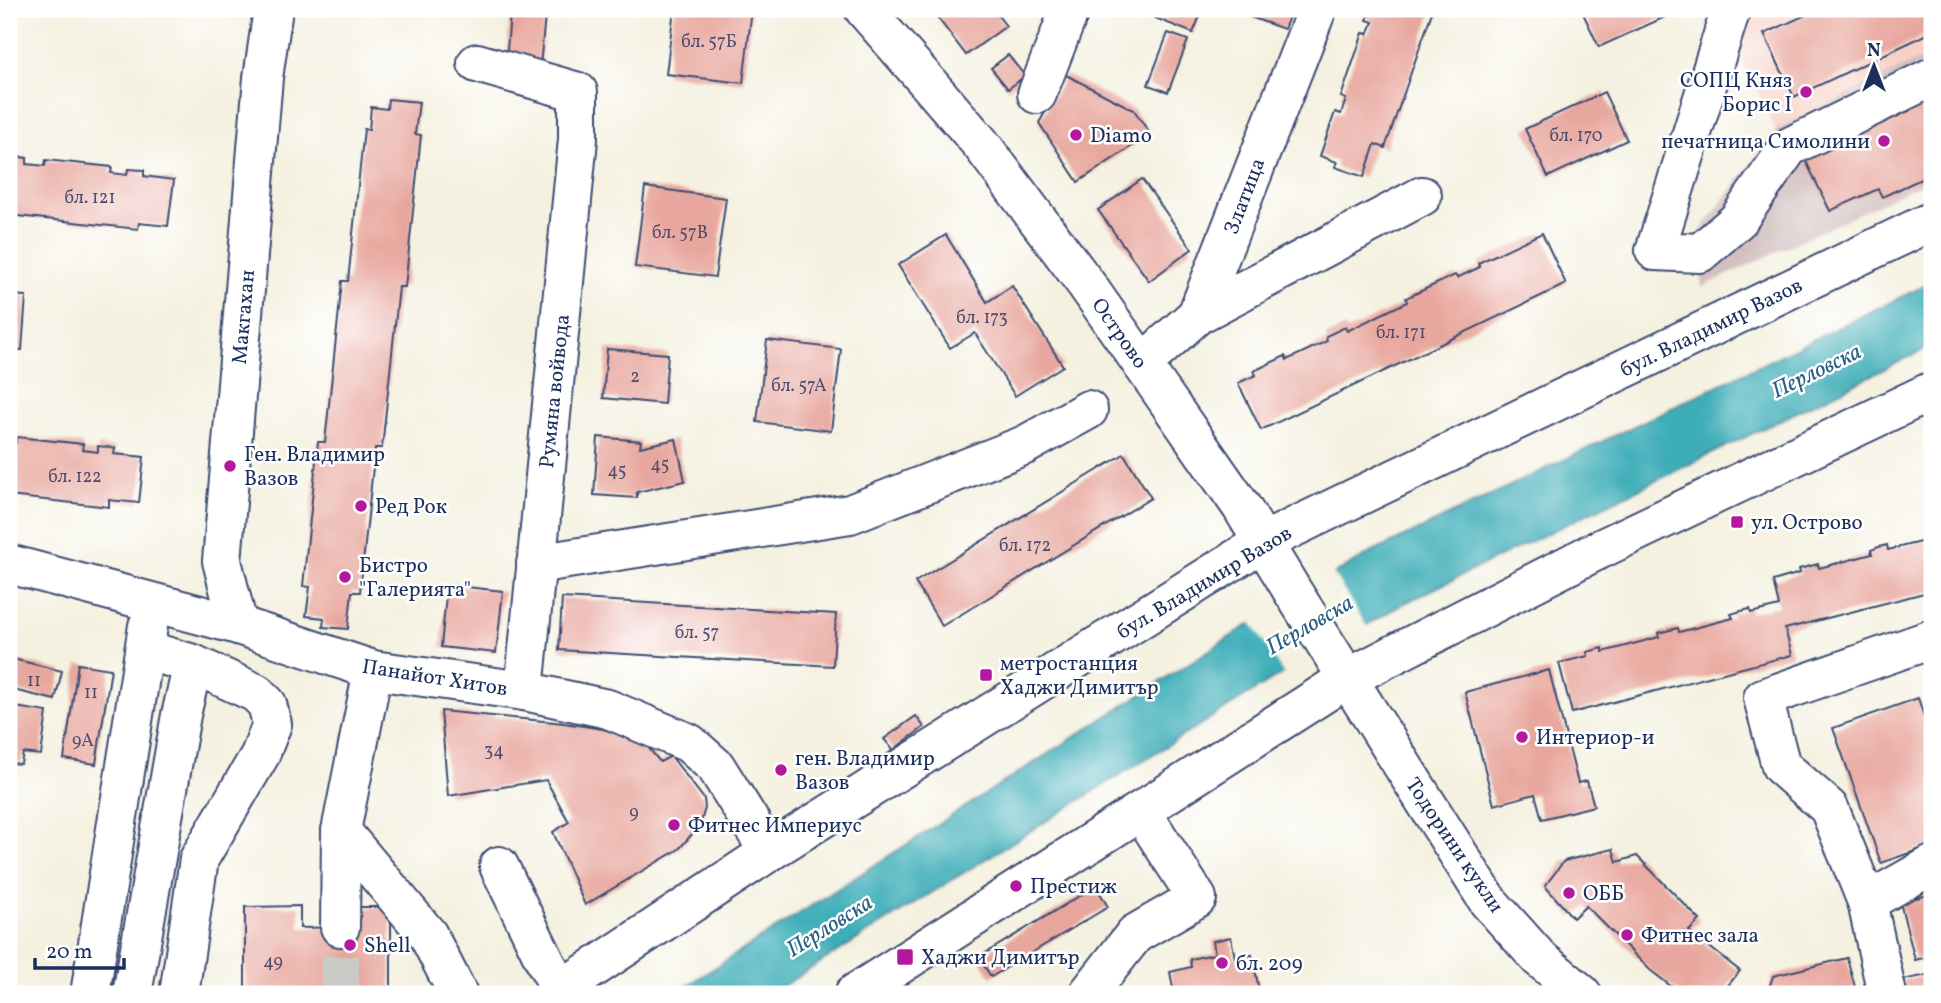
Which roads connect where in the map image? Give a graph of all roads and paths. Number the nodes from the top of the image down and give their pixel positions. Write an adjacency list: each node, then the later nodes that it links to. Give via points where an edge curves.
1 (273, 9): 19 (street, Макгахан, via 263,78 222,561)
2 (864, 9): 12 (street, Острово, via 981,144)
3 (1070, 9): 8 (street)
4 (1317, 9): 11 (street, Златица)
5 (1731, 9): 7 (street, via 1655,251 1699,253 1738,220 1789,147)
6 (477, 63): 17 (street, Румяна войвода, via 578,92 578,139)
7 (1932, 76)
8 (1037, 94)
9 (1422, 196): 11 (street)
10 (1932, 221): 15 (street, бул. Владимир Вазов)
11 (1198, 315): 12 (street, Златица)
12 (1142, 364): 15 (street, Острово)
13 (1932, 391): 23 (street)
14 (1088, 410): 17 (street, via 1025,445 850,514)
15 (1263, 542): 23 (street, Острово); 28 (street, бул. Владимир Вазов)
16 (9, 564): 18 (street, Панайот Хитов)
17 (537, 564): 25 (street, Румяна войвода)
18 (152, 602): 19 (street, Панайот Хитов); 21 (street)
19 (238, 625): 24 (street, Панайот Хитов)
20 (1930, 646): 31 (street, via 1763,698 1781,766 1829,808)
21 (145, 650): 22 (street); 34 (street)
22 (193, 664): 35 (street); 36 (street, via 256,693 267,704 272,724 260,755 199,859)
23 (1340, 667): 26 (street); 40 (street, Тодорини кукли, via 1488,901 1539,958)
24 (373, 670): 25 (street, Панайот Хитов); 27 (street)
25 (524, 691): 28 (street, Панайот Хитов, via 608,709 689,743 716,767)
26 (1140, 811): 38 (street); 39 (street, via 1197,898 1135,934)
27 (341, 831): 32 (street); 37 (street, via 428,935)
28 (769, 852): 33 (street, бул. Владимир Вазов)
29 (1932, 865): 31 (street)
30 (499, 866): 33 (street)
31 (1867, 902): 41 (street)
32 (340, 927)
33 (557, 992)
34 (90, 994)
35 (132, 994)
36 (179, 994)
37 (458, 994)
38 (854, 994)
39 (1088, 994)
40 (1582, 994)
41 (1887, 994)

